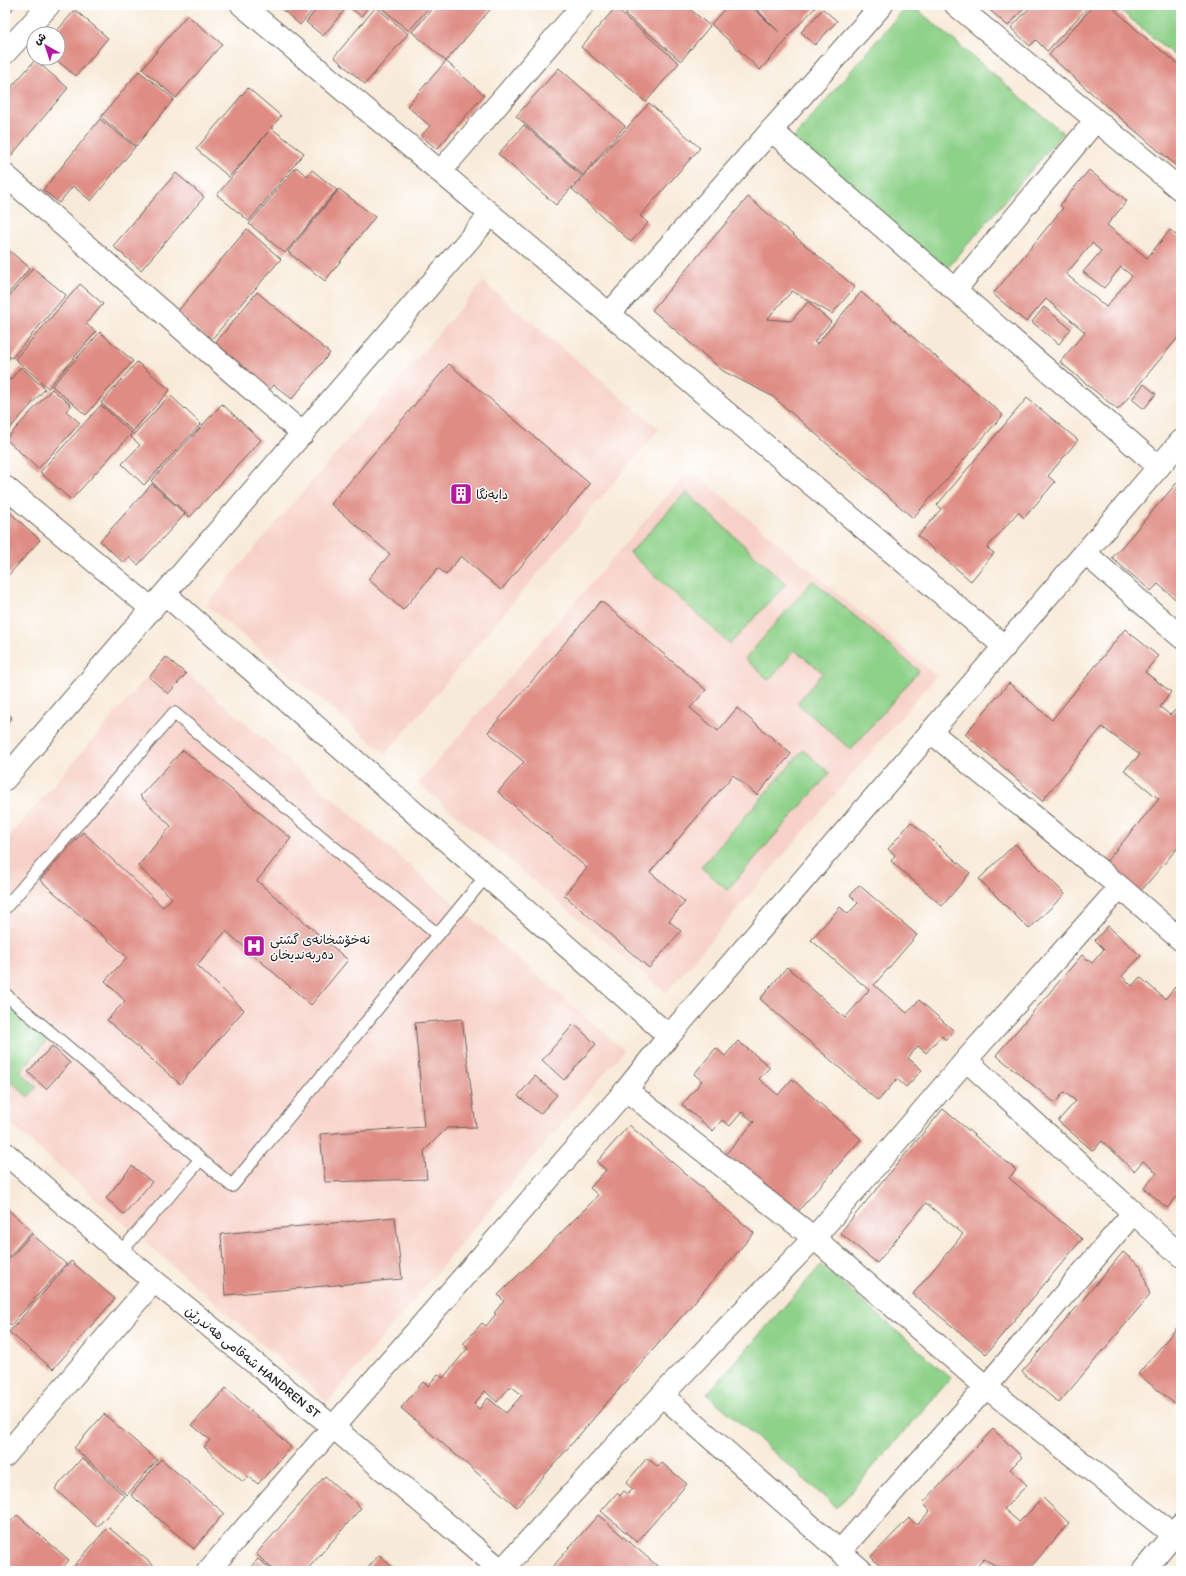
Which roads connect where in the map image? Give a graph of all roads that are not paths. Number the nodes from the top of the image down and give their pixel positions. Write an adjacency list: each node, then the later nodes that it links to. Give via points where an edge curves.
1 (49, 5): 6 (street)
2 (242, 5): 9 (street)
3 (583, 5): 9 (street)
4 (882, 5): 8 (street)
5 (956, 5): 7 (street)
6 (5, 53)
7 (1096, 120): 11 (street); 13 (street)
8 (771, 130): 13 (street); 14 (street)
9 (440, 172): 12 (street)
10 (5, 175): 15 (street)
11 (1181, 190)
12 (491, 214): 14 (street); 15 (street)
13 (955, 290): 17 (street)
14 (609, 314): 22 (street)
15 (303, 434): 20 (street)
16 (1181, 442): 17 (street)
17 (1159, 467): 19 (street)
18 (5, 487): 20 (street)
19 (1085, 553): 21 (street); 22 (street)
20 (158, 601): 24 (street); 25 (street)
21 (1181, 637)
22 (1005, 647): 23 (street)
23 (931, 732): 26 (street); 31 (street)
24 (5, 779)
25 (486, 876): 28 (lane); 31 (street)
26 (1120, 887): 29 (street); 32 (street)
27 (5, 908): 28 (lane, via 174,713)
28 (438, 935): 35 (lane, via 232,1186)
29 (1181, 940)
30 (5, 994): 35 (lane)
31 (670, 1036): 33 (street)
32 (966, 1060): 36 (street); 37 (street)
33 (626, 1090): 37 (street); 43 (street)
34 (5, 1153): 38 (street, شەقامی هەندرێن HANDREN ST)
35 (200, 1160): 38 (lane)
36 (1133, 1213): 39 (street); 41 (street)
37 (814, 1238): 41 (street); 42 (street)
38 (120, 1254): 40 (street, شەقامی هەندرێن HANDREN ST)
39 (1181, 1256)
40 (154, 1280): 43 (street, شەقامی هەندرێن HANDREN ST); 44 (street)
41 (986, 1386): 45 (street); 46 (street)
42 (662, 1395): 46 (street); 48 (street)
43 (332, 1427): 47 (street); 48 (street, شەقامی هەندرێن HANDREN ST)
44 (5, 1456)
45 (1179, 1533): 50 (street)
46 (840, 1551): 49 (street)
47 (208, 1571)
48 (501, 1571)
49 (862, 1571)
50 (1143, 1571)

